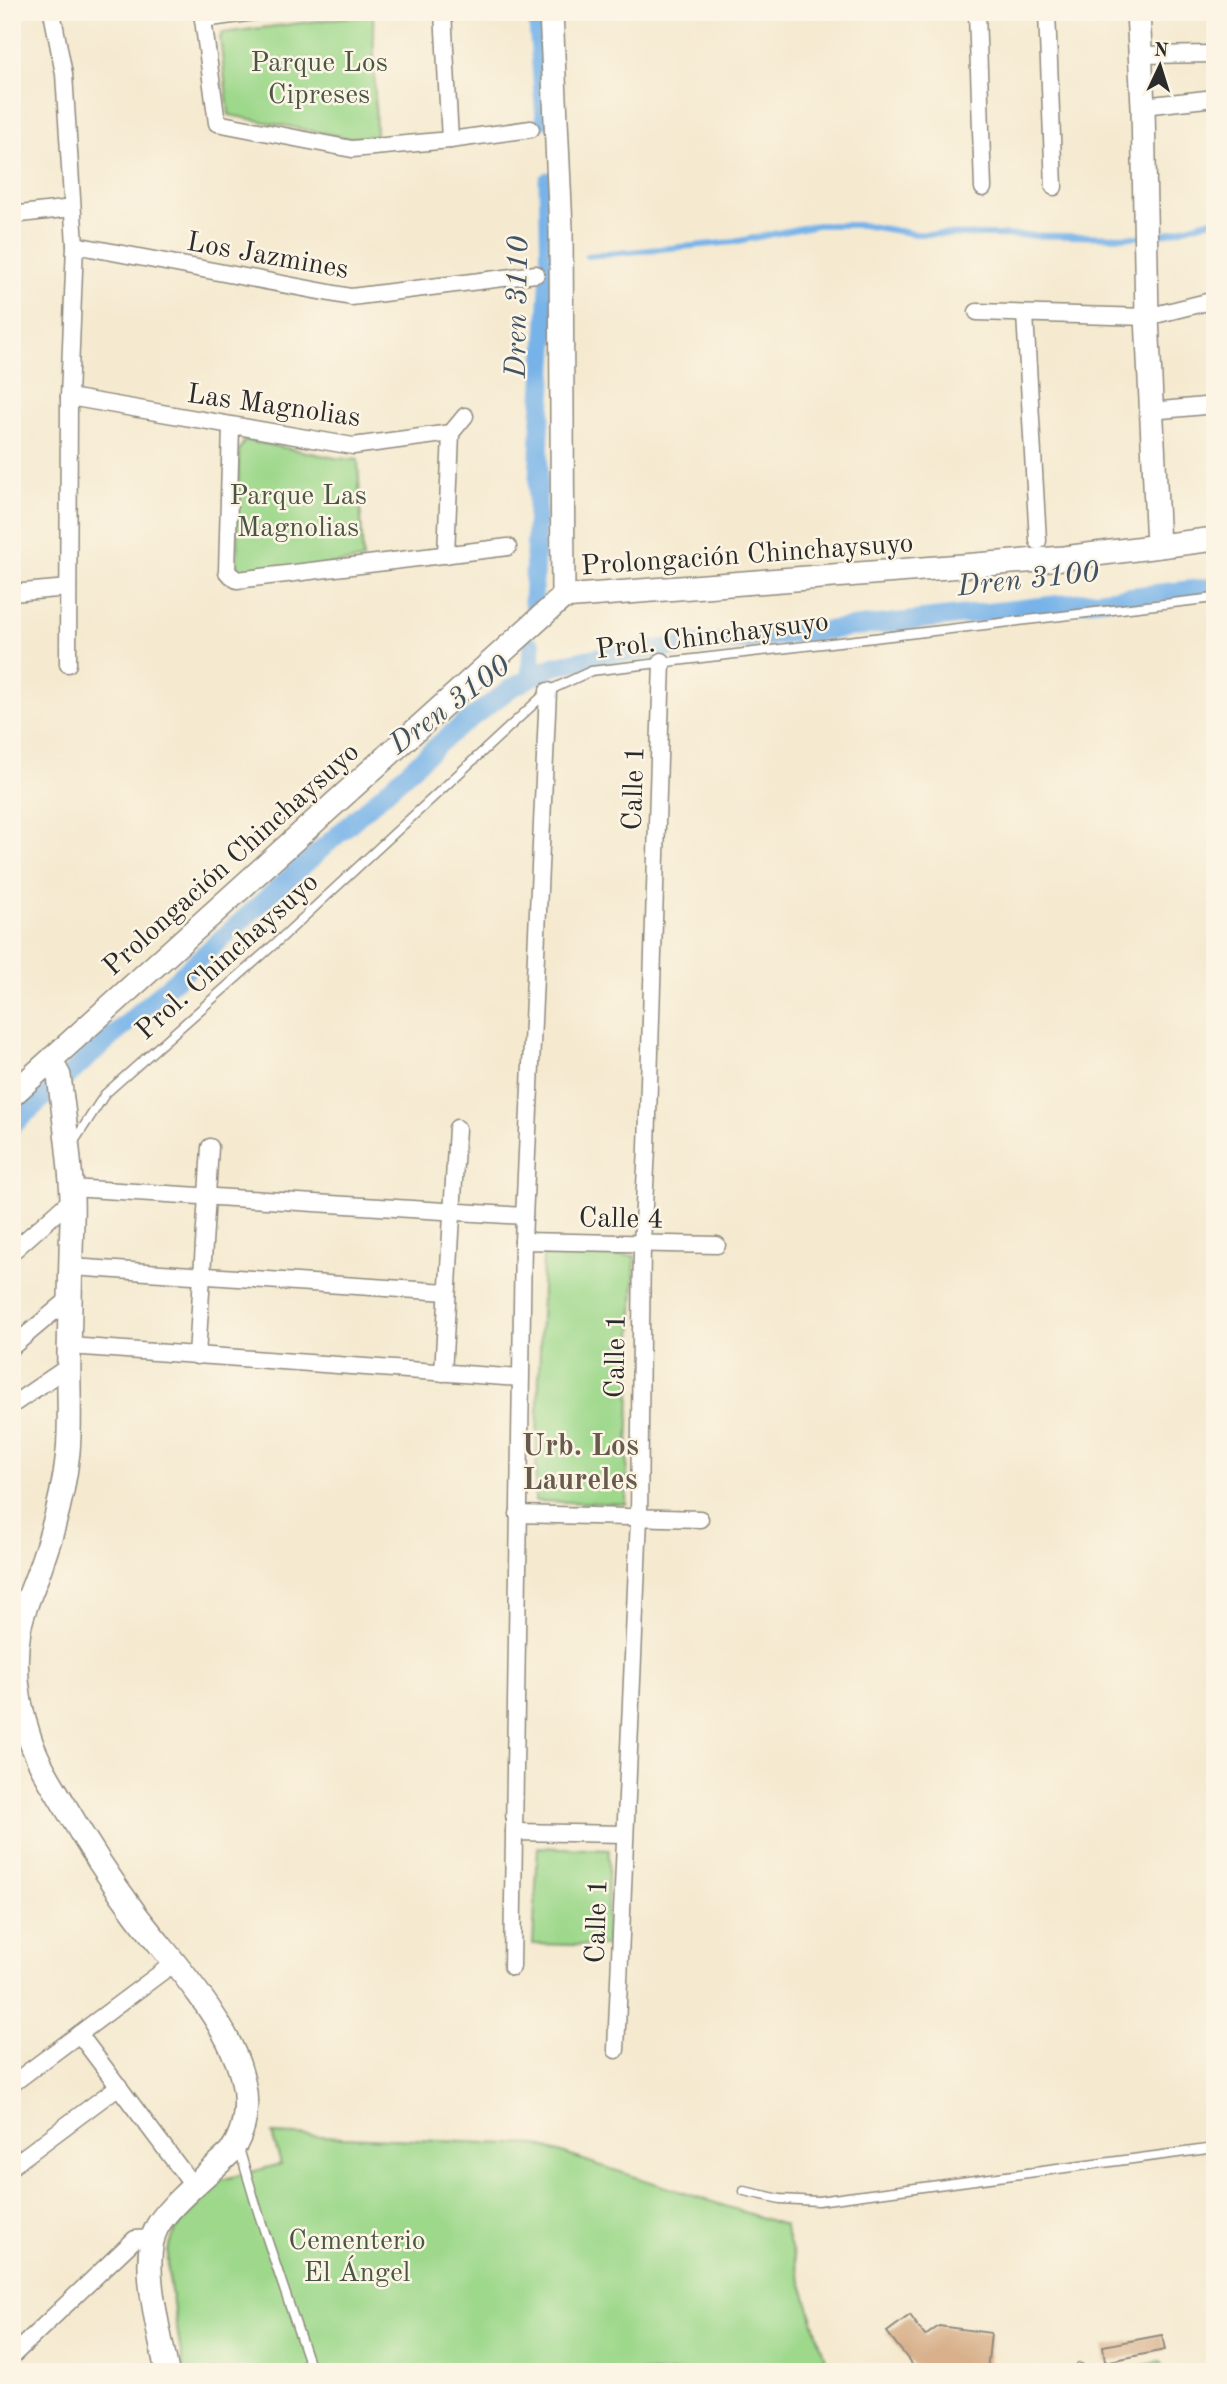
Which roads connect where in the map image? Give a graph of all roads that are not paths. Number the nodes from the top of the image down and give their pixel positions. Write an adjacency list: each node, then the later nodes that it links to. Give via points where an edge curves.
1 (52, 12): 17 (street, via 64,74)
2 (254, 12): 8 (street)
3 (443, 12): 14 (street)
4 (551, 12): 38 (street, via 561,229)
5 (977, 12): 16 (street)
6 (1046, 12): 15 (street)
7 (1138, 12): 10 (street)
8 (203, 16): 14 (street, via 217,123 352,149)
9 (1215, 54): 10 (street)
10 (1140, 55): 12 (street)
11 (1215, 98): 12 (street)
12 (1143, 106): 24 (street)
13 (531, 129): 14 (street)
14 (450, 140)
15 (1054, 187)
16 (983, 188)
17 (72, 208): 18 (street); 19 (street)
18 (12, 215)
19 (75, 245): 20 (street, Los Jazmines, via 351,297); 25 (street)
20 (536, 274)
21 (1215, 300): 24 (street)
22 (977, 312): 23 (street)
23 (1025, 314): 24 (street); 32 (street)
24 (1147, 317): 27 (street)
25 (69, 397): 29 (street, Las Magnolias); 36 (street)
26 (1215, 405): 27 (street)
27 (1151, 411): 33 (street)
28 (465, 416): 30 (street)
29 (231, 426): 30 (street, Las Magnolias, via 354,446); 35 (street, via 227,572 237,580)
30 (452, 433): 35 (street)
31 (1215, 539): 33 (street, Prolongación Chinchaysuyo)
32 (1038, 541)
33 (1158, 546): 38 (street, Prolongación Chinchaysuyo, via 1064,558)
34 (508, 547): 35 (street)
35 (446, 555)
36 (68, 588): 37 (street); 41 (street)
37 (12, 593)
38 (563, 597): 43 (street, Prolongación Chinchaysuyo)
39 (1215, 598): 40 (lane, Prol. Chinchaysuyo)
40 (662, 661): 42 (lane, Prol. Chinchaysuyo, via 591,671); 53 (street, Calle 1)
41 (68, 664)
42 (548, 691): 47 (lane, Prol. Chinchaysuyo, via 105,1094); 51 (street)
43 (55, 1069): 44 (street, Prolongación Chinchaysuyo); 47 (street)
44 (12, 1096)
45 (457, 1128): 50 (street)
46 (210, 1147): 49 (street)
47 (67, 1151): 48 (street)
48 (72, 1194): 49 (street); 55 (street); 56 (street)
49 (207, 1197): 50 (street); 57 (street)
50 (452, 1212): 51 (street); 58 (street)
51 (524, 1216): 52 (street)
52 (523, 1241): 53 (street, Calle 4); 64 (street)
53 (642, 1243): 54 (street, Calle 4); 67 (street, Calle 1)
54 (716, 1245)
55 (12, 1252)
56 (71, 1266): 57 (street); 59 (street)
57 (202, 1275): 58 (street); 62 (street)
58 (447, 1292): 63 (street)
59 (70, 1298): 60 (street); 61 (street)
60 (12, 1347)
61 (69, 1356): 62 (street); 65 (street); 71 (street, via 68,1456 54,1525 19,1632 19,1695 30,1741 52,1784 105,1871)
62 (197, 1356): 63 (street)
63 (443, 1373): 64 (street)
64 (520, 1378): 66 (street)
65 (12, 1405)
66 (518, 1514): 67 (street); 69 (street)
67 (639, 1518): 68 (street); 70 (street, Calle 1)
68 (700, 1519)
69 (514, 1832): 70 (street); 72 (street)
70 (625, 1834): 74 (street, Calle 1)
71 (174, 1963): 73 (street); 77 (street, via 217,2020 235,2057 246,2111)
72 (512, 1967)
73 (79, 2034): 75 (street); 76 (street)
74 (615, 2050)
75 (12, 2084)
76 (119, 2086): 79 (street); 80 (street)
77 (237, 2142): 80 (street); 85 (lane)
78 (1215, 2148): 81 (lane, via 818,2201)
79 (12, 2166)
80 (194, 2187): 82 (street, via 162,2218)
81 (744, 2191)
82 (152, 2238): 83 (street, via 135,2239); 84 (street, via 149,2271)
83 (12, 2356)
84 (167, 2372)
85 (312, 2372)

